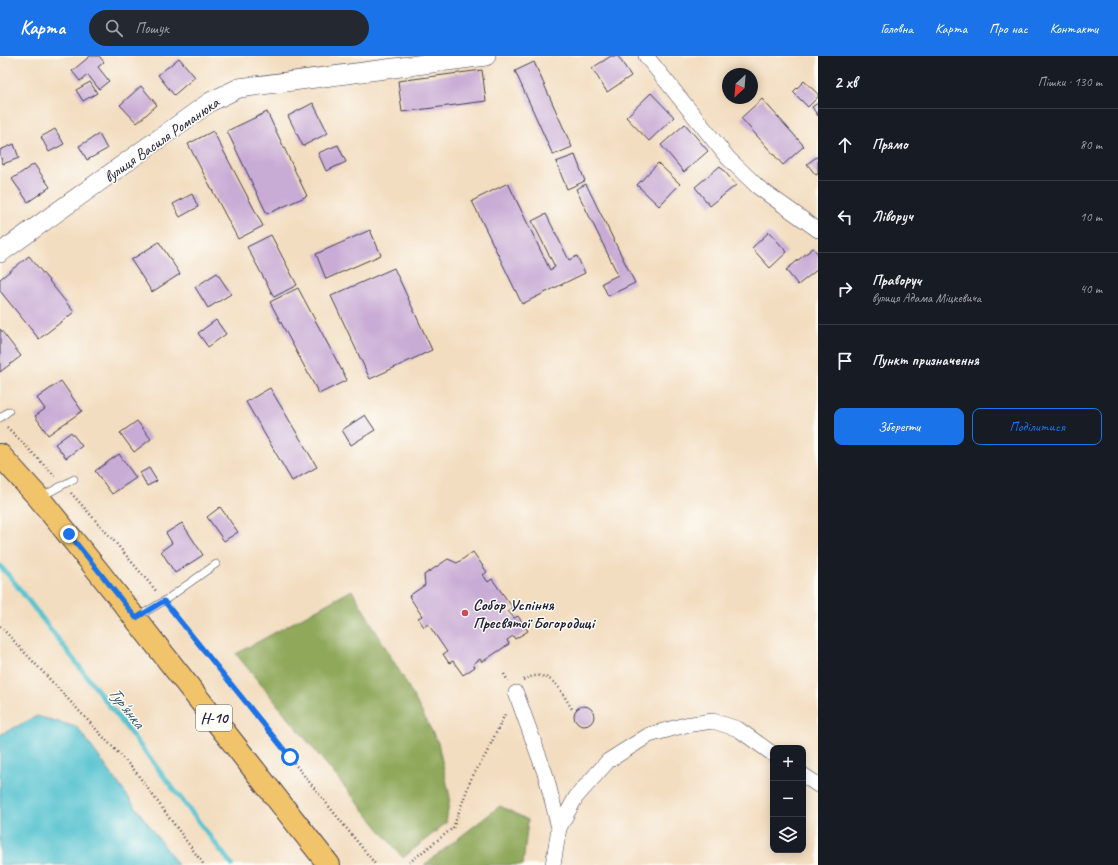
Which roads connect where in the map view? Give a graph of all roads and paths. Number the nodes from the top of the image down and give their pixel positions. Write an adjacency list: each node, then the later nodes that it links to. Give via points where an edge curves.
1 (486, 56): 4 (street, вулиця Василя Романюка, via 239,88 210,102)
2 (646, 56): 3 (street, via 728,158 758,187)
3 (818, 230)
4 (0, 253)
5 (9, 411): 6 (lane)
6 (0, 418)
7 (5, 425): 10 (path)
8 (0, 455): 11 (main road, Н-10)
9 (74, 479): 10 (lane)
10 (63, 484): 11 (lane); 13 (path)
11 (39, 498): 14 (main road, Н-10)
12 (216, 564): 13 (lane)
13 (164, 601): 14 (lane); 25 (path)
14 (136, 618): 24 (main road, Н-10)
15 (0, 626): 23 (path, via 135,771)
16 (504, 674): 17 (path)
17 (514, 690): 18 (path, via 525,679 536,676 549,678 556,684); 22 (street, via 546,776); 26 (path, via 486,754 471,778 453,828)
18 (572, 709)
19 (770, 752): 22 (street, via 738,729 713,721 685,725 650,735 608,761 576,798)
20 (806, 777): 21 (street)
21 (818, 785)
22 (559, 828): 27 (street)
23 (204, 865)
24 (330, 865)
25 (376, 865)
26 (406, 865)
27 (553, 865)

